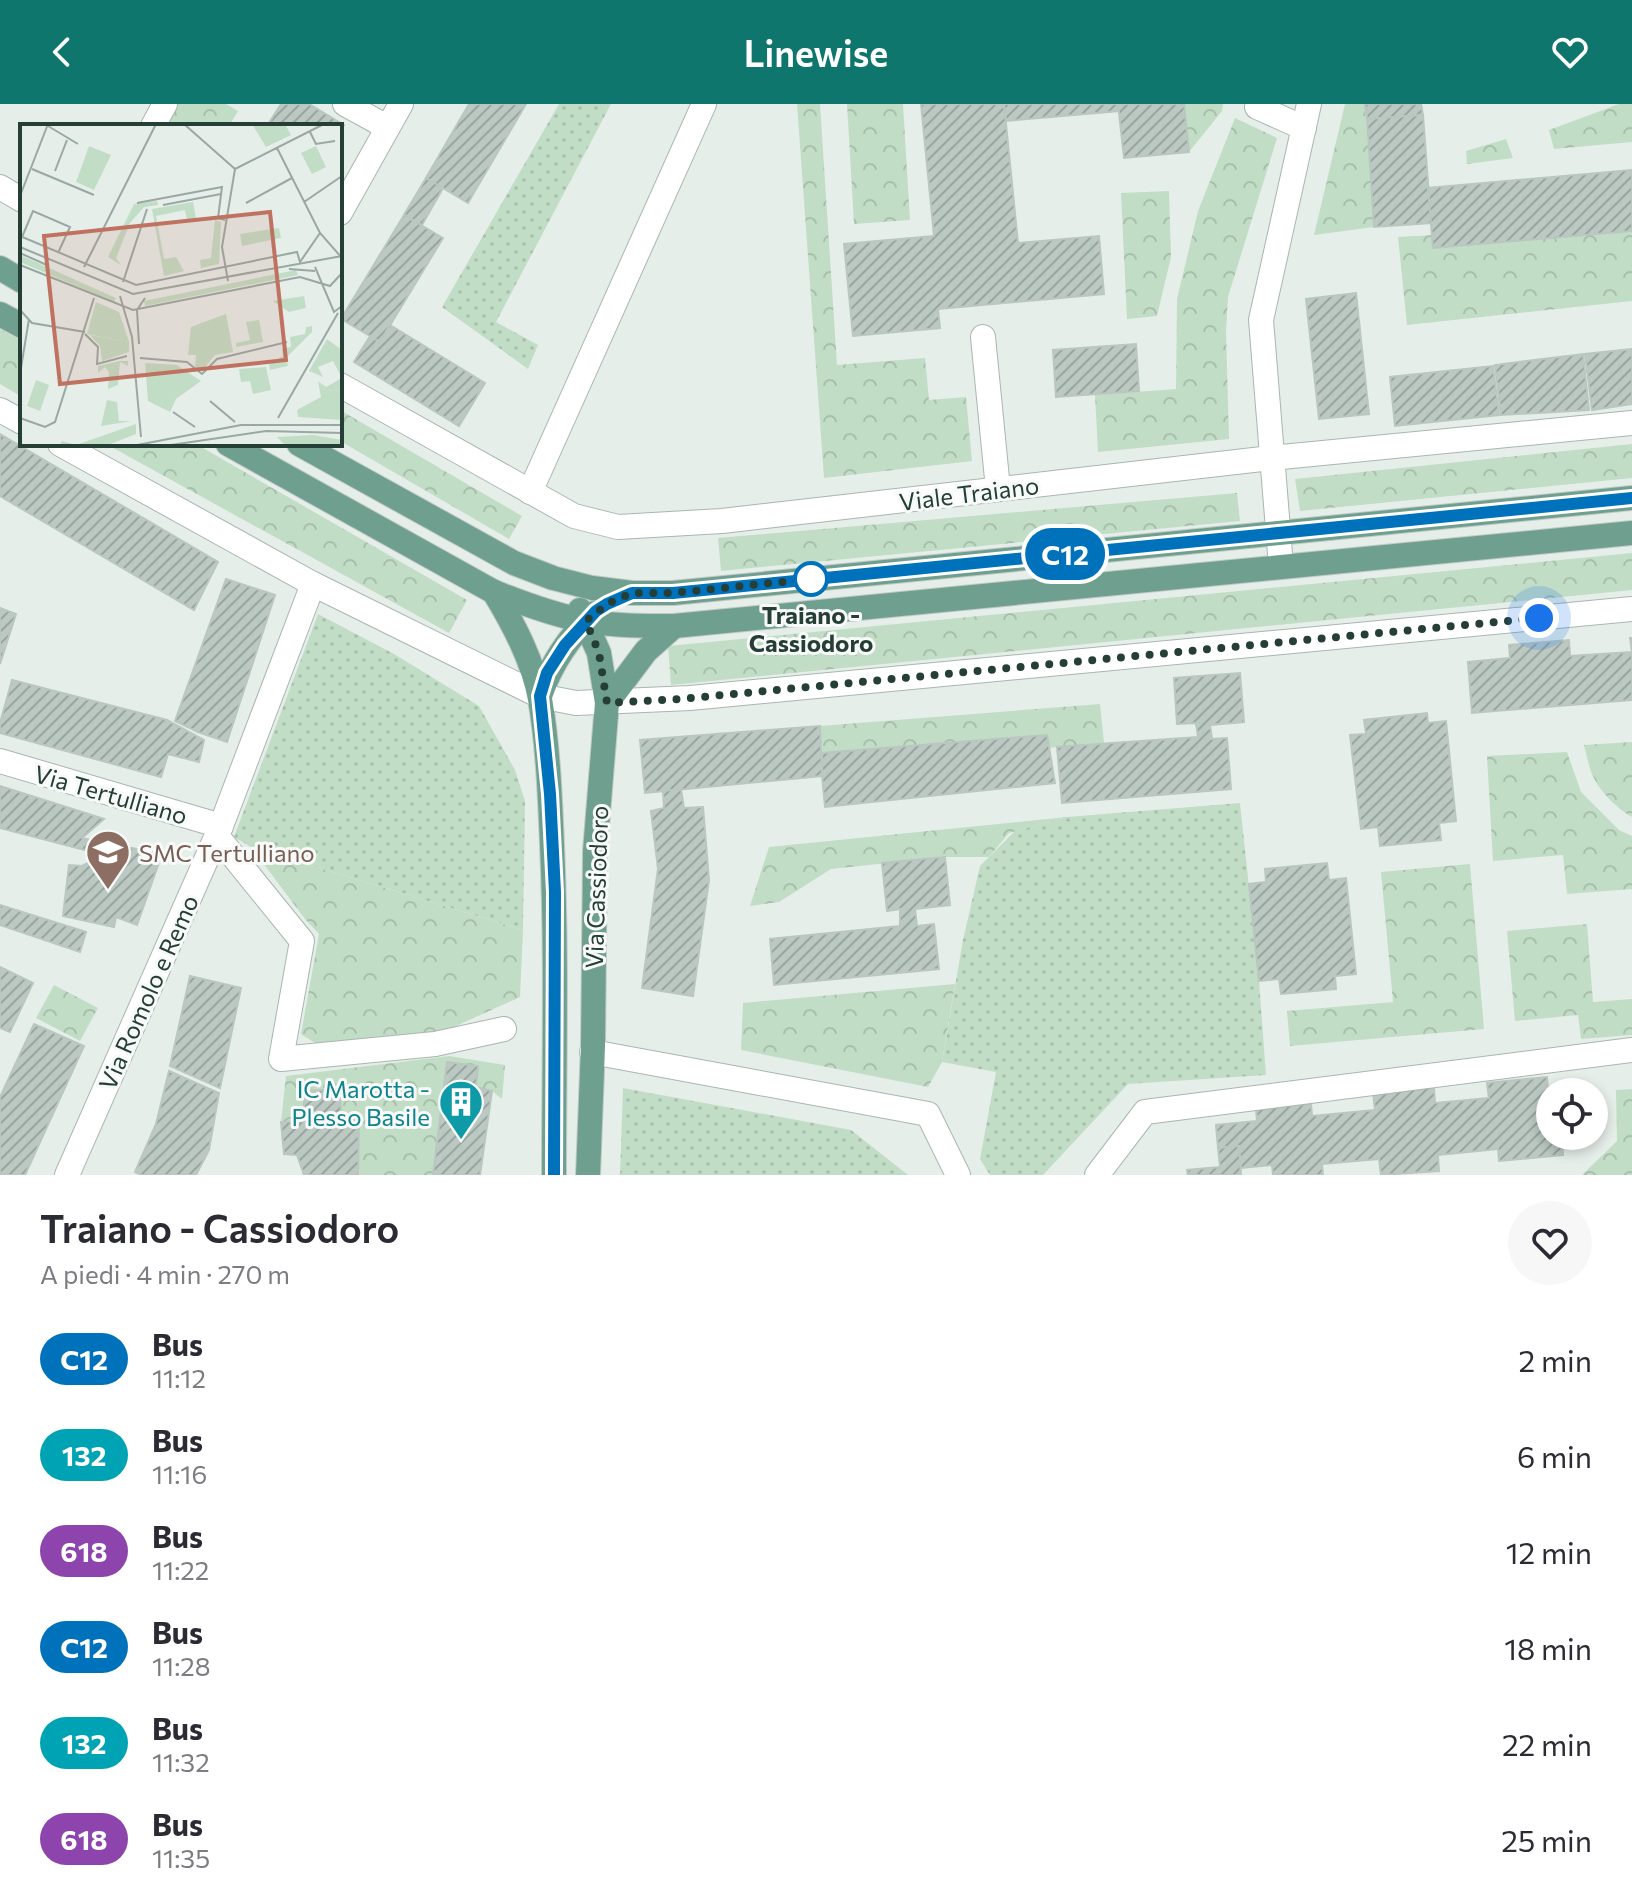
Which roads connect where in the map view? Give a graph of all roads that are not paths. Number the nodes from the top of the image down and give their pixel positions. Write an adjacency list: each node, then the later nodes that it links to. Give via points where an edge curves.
1 (165, 104): 7 (street)
2 (345, 104): 8 (street)
3 (401, 104): 8 (street)
4 (704, 104): 26 (street)
5 (1258, 104): 6 (street)
6 (1306, 116): 24 (street, via 1261,320)
7 (154, 124)
8 (387, 127): 11 (street)
9 (0, 187): 10 (street)
10 (20, 199)
11 (342, 209)
12 (0, 268): 13 (main road)
13 (20, 280)
14 (0, 314): 15 (main road)
15 (20, 325)
16 (983, 337): 25 (street)
17 (342, 386): 26 (street, Viale Traiano)
18 (0, 410): 19 (street)
19 (20, 421)
20 (1632, 423): 24 (street, Viale Traiano)
21 (64, 446): 32 (street)
22 (232, 446): 33 (main road)
23 (303, 446): 31 (main road, via 477,544)
24 (1271, 458): 25 (street, Viale Traiano); 29 (street)
25 (998, 489): 26 (street, Viale Traiano, via 722,521 618,527 574,516)
26 (530, 492)
27 (1632, 498): 29 (main road)
28 (1632, 533): 30 (main road)
29 (1277, 534): 30 (street); 34 (main road)
30 (1281, 566): 37 (main road)
31 (553, 578): 34 (main road); 36 (main road, Via Cassiodoro)
32 (313, 584): 38 (street); 41 (street, Via Romolo e Remo)
33 (494, 592): 36 (main road); 38 (main road, Via Cassiodoro, via 524,647)
34 (632, 593): 36 (main road)
35 (1632, 609): 39 (street)
36 (586, 621): 37 (main road); 38 (main road, via 547,673); 39 (main road, Via Cassiodoro, via 599,653)
37 (674, 626): 39 (main road, via 646,651)
38 (540, 696): 39 (street); 46 (main road, Via Cassiodoro, via 555,892)
39 (607, 703): 44 (main road, Via Cassiodoro, via 595,851)
40 (0, 761): 41 (street, Via Tertulliano)
41 (219, 831): 42 (street, via 302,941 281,1059 435,1044); 45 (street, Via Romolo e Remo)
42 (504, 1029)
43 (1632, 1050): 49 (street, via 1145,1112)
44 (592, 1052): 47 (main road, Via Cassiodoro); 48 (street, via 928,1114)
45 (67, 1175)
46 (554, 1175)
47 (588, 1175)
48 (958, 1175)
49 (1097, 1175)

